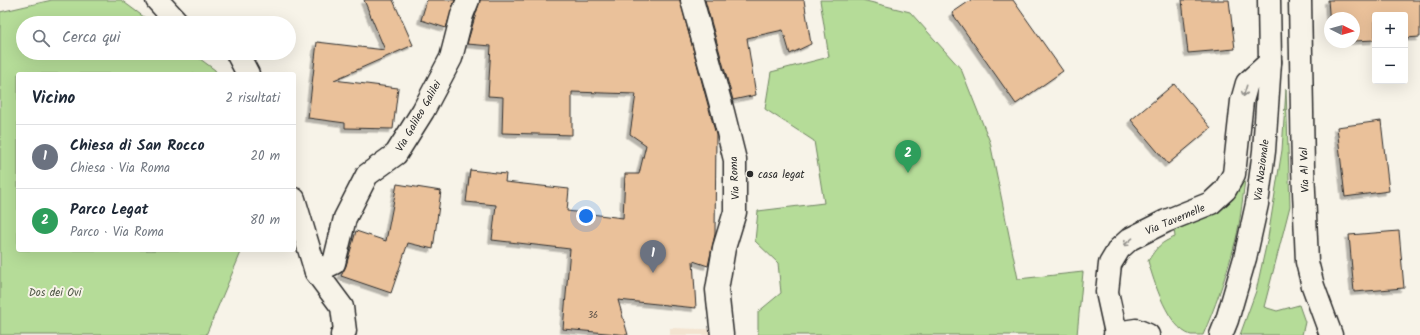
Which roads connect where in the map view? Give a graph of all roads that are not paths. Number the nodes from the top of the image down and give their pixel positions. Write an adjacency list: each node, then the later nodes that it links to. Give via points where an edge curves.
1 (157, 0): 6 (street)
2 (468, 0): 11 (street, Via Galileo Galilei, via 451,58 423,111 396,154 367,175 345,218 334,264)
3 (692, 0): 14 (street, Via Roma, via 734,160 735,212 724,248 717,290)
4 (1269, 0): 8 (street, Via Nazionale)
5 (1300, 0): 17 (street, Via Al Val, via 1307,262)
6 (172, 16)
7 (241, 60): 9 (street)
8 (1270, 62): 12 (street, Via Tavernelle, one-way to 12, via 1247,83 1242,101 1234,174 1225,190 1211,204 1159,224 1130,239 1119,249 1110,264 1107,292); 16 (street, Via Nazionale, via 1264,151 1257,204 1245,258)
9 (247, 72)
10 (296, 206): 11 (street)
11 (316, 272): 13 (street, via 342,307 345,331)
12 (1115, 334): 15 (street, via 1136,330)
13 (342, 335)
14 (722, 335)
15 (1148, 335)
16 (1221, 335)
17 (1331, 335)

